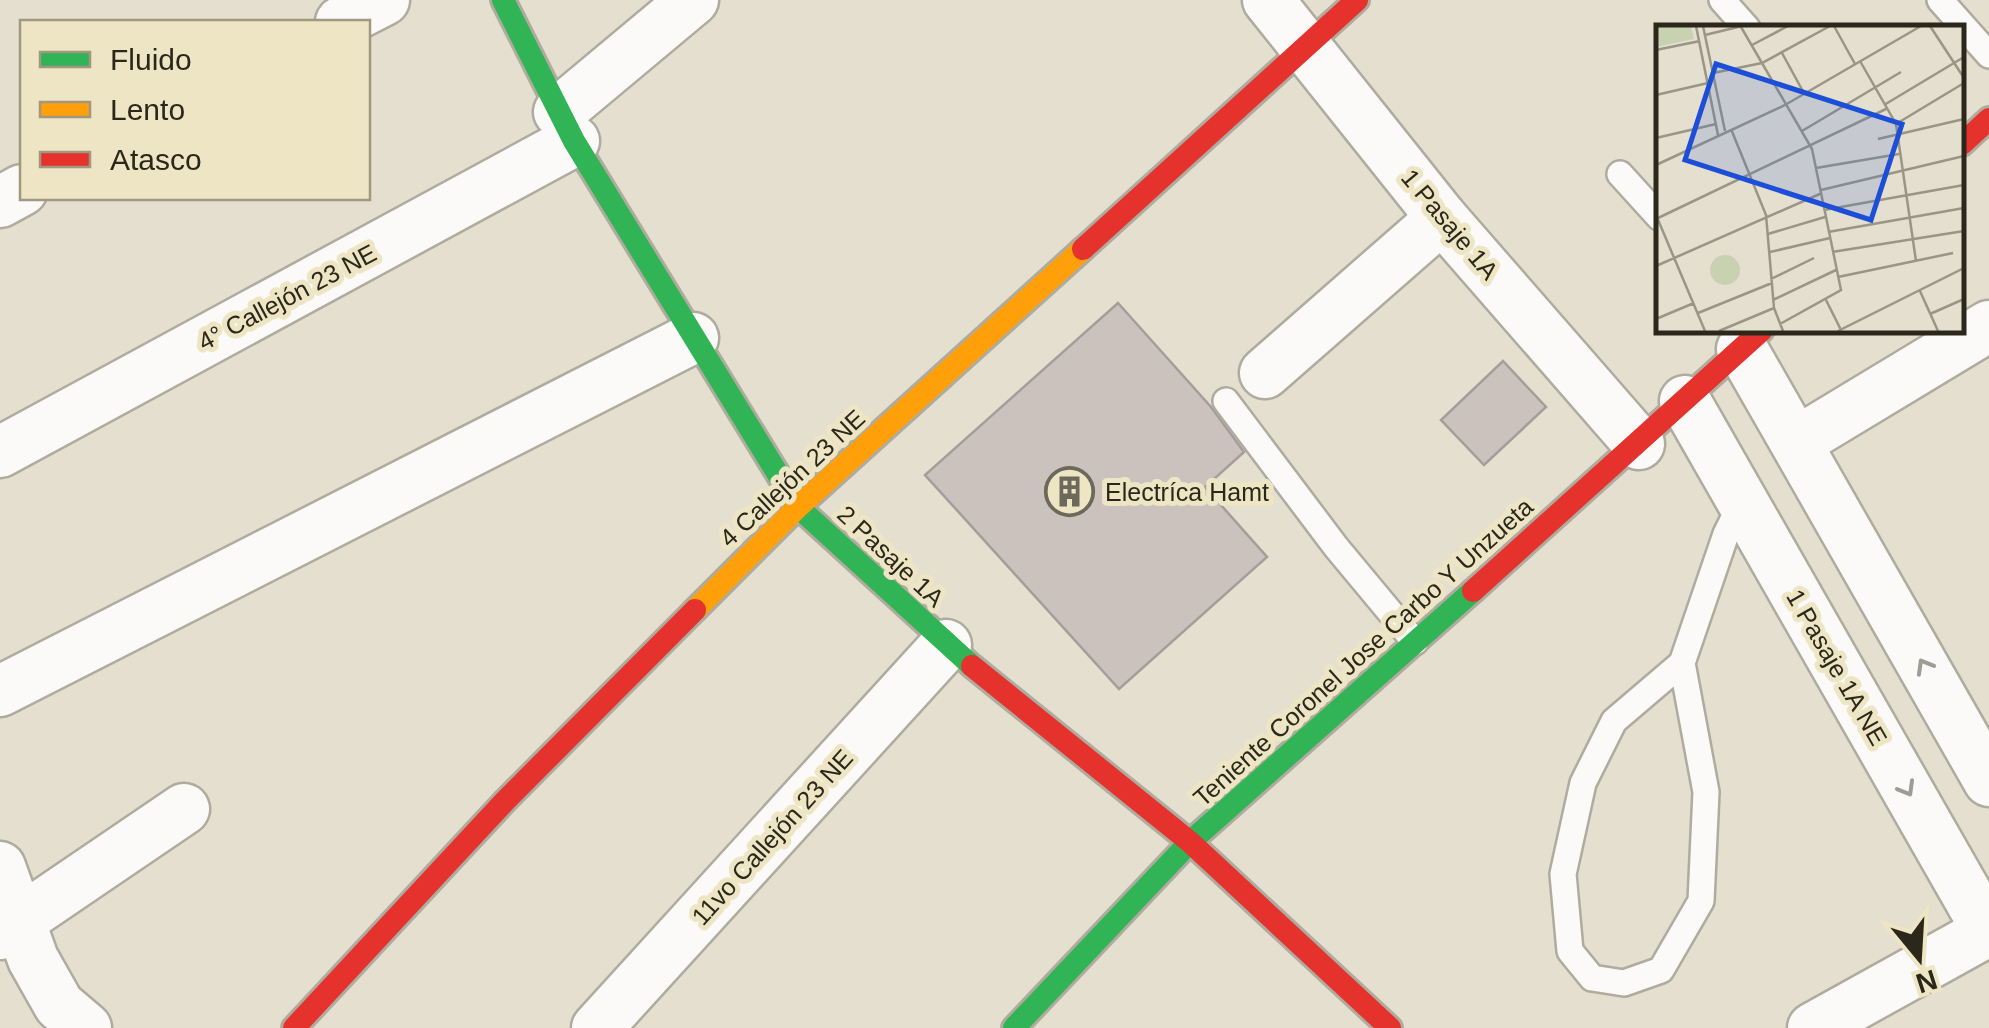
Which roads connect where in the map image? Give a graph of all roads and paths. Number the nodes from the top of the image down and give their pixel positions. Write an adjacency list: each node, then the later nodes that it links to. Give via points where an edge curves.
1 (384, 0): 8 (street)
2 (503, 0): 15 (street, 2 Pasaje 1A)
3 (692, 0): 15 (street, 4° Callejón 23 NE)
4 (1268, 0): 12 (street, 1 Pasaje 1A)
5 (1357, 0): 12 (street, 4 Callejón 23 NE)
6 (1722, 0): 9 (lane)
7 (1940, 0): 10 (lane)
8 (345, 20)
9 (1744, 25)
10 (1962, 25)
11 (1964, 27): 13 (lane)
12 (1307, 46): 19 (street, 1 Pasaje 1A); 29 (street, 4 Callejón 23 NE)
13 (1989, 55)
14 (1989, 119): 16 (street)
15 (566, 126): 22 (street, 2 Pasaje 1A); 27 (street, 4° Callejón 23 NE)
16 (1964, 142)
17 (1620, 174): 18 (lane)
18 (1656, 214)
19 (1442, 218): 23 (street); 26 (street, 1 Pasaje 1A)
20 (1989, 326): 25 (street)
21 (1754, 336): 24 (street, Teniente Coronel Jose Carbo Y Unzueta); 25 (street)
22 (693, 338): 29 (street, 2 Pasaje 1A); 33 (street)
23 (1245, 387): 30 (lane, via 1336,547)
24 (1685, 401): 26 (street, Teniente Coronel Jose Carbo Y Unzueta); 28 (street, 1 Pasaje 1A NE)
25 (1796, 442): 34 (street, one-way to 25)
26 (1638, 444): 30 (street, Teniente Coronel Jose Carbo Y Unzueta)
27 (0, 452)
28 (1742, 502): 32 (lane); 39 (street, 1 Pasaje 1A NE, one-way to 39)
29 (798, 507): 31 (street, 2 Pasaje 1A); 42 (street, 4 Callejón 23 NE, via 506,801)
30 (1415, 642): 36 (street, Teniente Coronel Jose Carbo Y Unzueta)
31 (946, 645): 36 (street, 2 Pasaje 1A); 43 (street, 11vo Callejón 23 NE)
32 (1682, 664): 32 (lane, via 1706,792 1702,901 1661,970 1624,982 1592,978 1570,951 1562,874 1584,783 1614,721)
33 (0, 691)
34 (1989, 781)
35 (184, 810): 38 (street)
36 (1190, 842): 41 (street, Teniente Coronel Jose Carbo Y Unzueta); 44 (street, 2 Pasaje 1A)
37 (0, 867): 38 (street)
38 (11, 928): 40 (street)
39 (1988, 932): 45 (street)
40 (62, 1020)
41 (1036, 1020)
42 (294, 1028)
43 (597, 1028)
44 (1390, 1028)
45 (1813, 1028)

